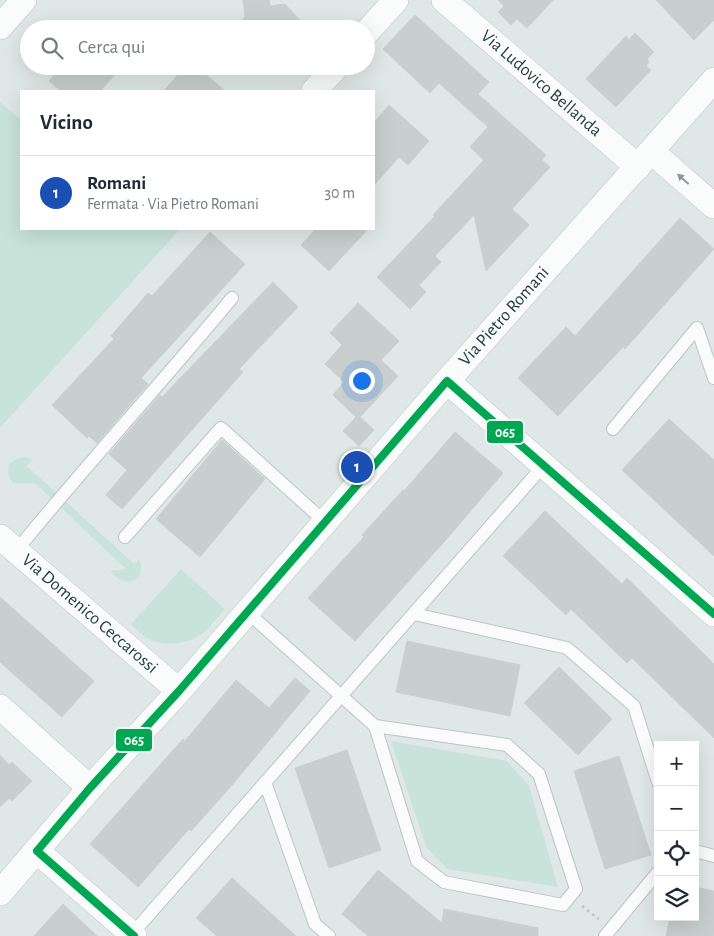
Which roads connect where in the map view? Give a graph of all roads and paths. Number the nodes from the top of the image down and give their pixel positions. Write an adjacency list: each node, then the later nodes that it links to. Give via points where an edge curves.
1 (24, 0): 5 (street)
2 (396, 0): 4 (street)
3 (444, 0): 9 (street, Via Ludovico Bellanda)
4 (375, 23)
5 (0, 27)
6 (329, 75): 8 (street)
7 (714, 80): 9 (street, Via Pietro Romani)
8 (315, 90)
9 (645, 159): 10 (street, Via Ludovico Bellanda, one-way to 9); 13 (street, Via Pietro Romani)
10 (714, 206)
11 (232, 298): 18 (lane, via 76,479)
12 (714, 378): 14 (lane, via 698,328)
13 (447, 381): 15 (street); 16 (street, Via Pietro Romani)
14 (612, 429)
15 (544, 465): 20 (lane); 21 (street)
16 (325, 522): 17 (lane, via 221,428); 19 (street, Via Pietro Romani)
17 (125, 537)
18 (8, 544): 22 (street, Via Domenico Ceccarossi)
19 (247, 612): 22 (street, Via Pietro Romani); 23 (lane)
20 (414, 614): 23 (lane); 26 (lane, via 567,648 634,706)
21 (714, 614)
22 (179, 691): 28 (street, Via Pietro Romani)
23 (342, 696): 25 (lane); 27 (lane)
24 (0, 707): 28 (street)
25 (375, 726): 34 (lane, via 507,745 539,774 576,889); 34 (lane, via 417,861 444,882 563,905)
26 (654, 769)
27 (265, 782): 36 (lane); 37 (lane, via 316,924)
28 (90, 788): 29 (street, Via Pietro Romani)
29 (37, 851): 33 (street, Via Pietro Romani); 36 (street)
30 (699, 852): 31 (lane)
31 (714, 856)
32 (655, 876): 35 (lane)
33 (0, 893)
34 (570, 896): 35 (path)
35 (611, 934)
36 (133, 935)
37 (329, 936)

